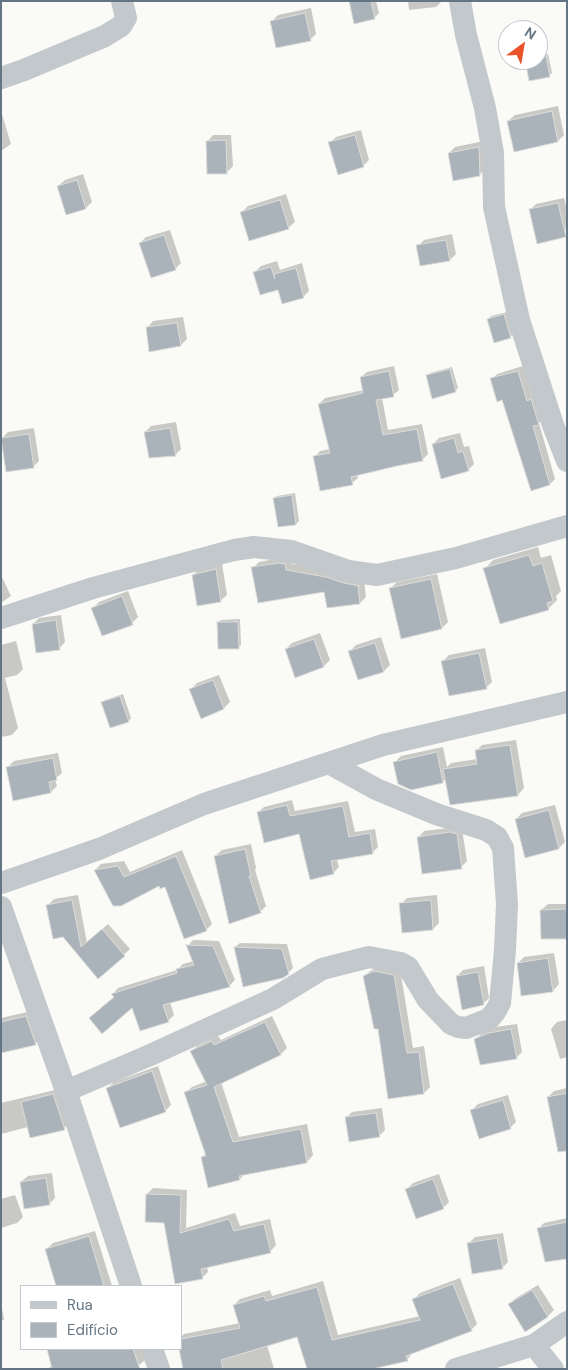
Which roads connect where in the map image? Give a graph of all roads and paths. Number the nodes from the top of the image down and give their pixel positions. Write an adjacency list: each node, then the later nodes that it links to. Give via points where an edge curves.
1 (122, 1): 3 (street, via 126,18 121,26 105,36)
2 (460, 1): 4 (street, via 485,108 493,153 494,207 519,320)
3 (1, 78)
4 (567, 461)
5 (567, 526): 6 (street, via 456,558 377,575 348,571 291,551 254,547 241,549 93,588)
6 (1, 618)
7 (567, 702): 8 (street, via 383,745)
8 (329, 763): 9 (street, via 204,804 100,849); 11 (street, via 376,789 497,837 503,848 507,904 500,1003 495,1012 489,1019 466,1028 451,1024 428,1000 408,968 401,963 369,957 322,969 273,999)
9 (1, 883)
10 (1, 907): 11 (street)
11 (66, 1090): 12 (street)
12 (131, 1285)
13 (567, 1322): 14 (street)
14 (534, 1345): 17 (street); 18 (street)
15 (152, 1350): 16 (street)
16 (159, 1369)
17 (456, 1369)
18 (553, 1369)

